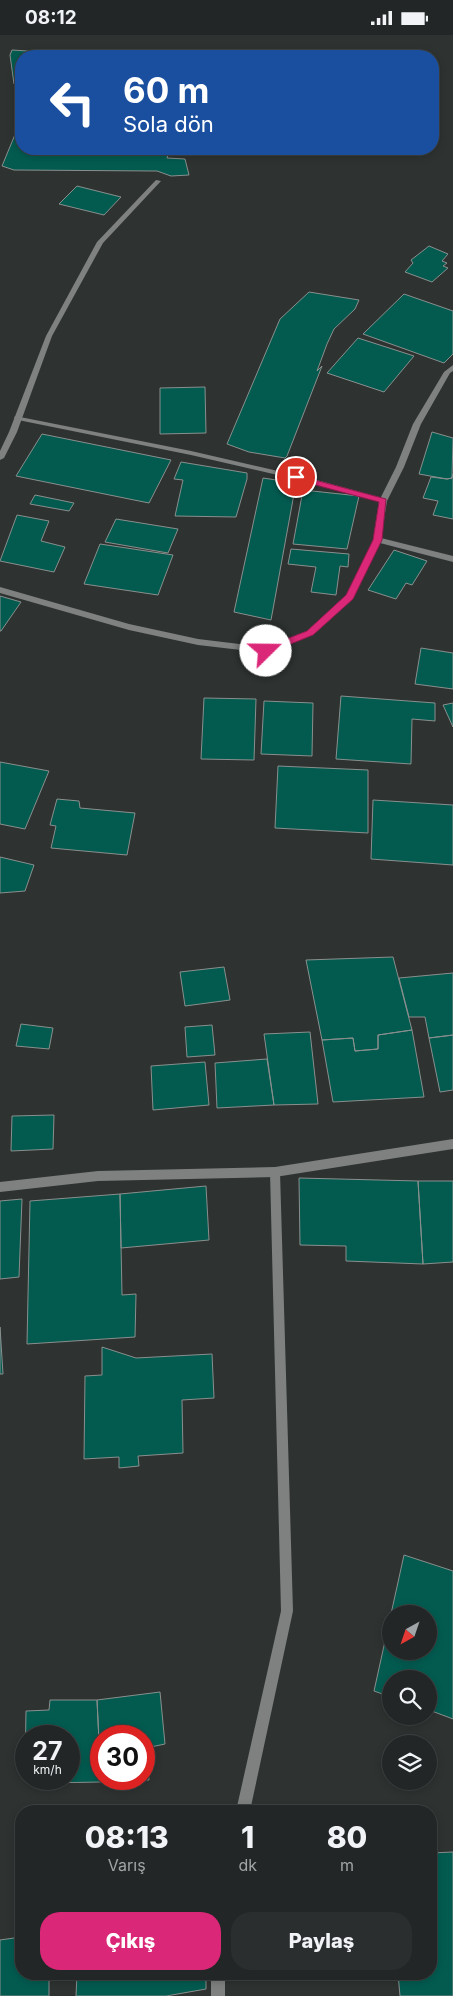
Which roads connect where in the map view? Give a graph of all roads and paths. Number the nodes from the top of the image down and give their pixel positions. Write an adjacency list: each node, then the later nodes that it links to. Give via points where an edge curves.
1 (158, 181): 3 (street, via 100,242 49,335)
2 (453, 367): 5 (street, via 417,424)
3 (18, 418): 4 (street); 5 (street, via 191,453)
4 (0, 458)
5 (383, 501): 6 (street)
6 (377, 540): 7 (street); 8 (street, via 350,597 310,633 266,651 198,642 129,627)
7 (453, 559)
8 (0, 590)
9 (453, 1144): 10 (street)
10 (275, 1172): 11 (street, via 98,1176); 12 (street, via 287,1611)
11 (0, 1187)
12 (244, 1805)
13 (218, 1980): 14 (street)
14 (218, 1996)

